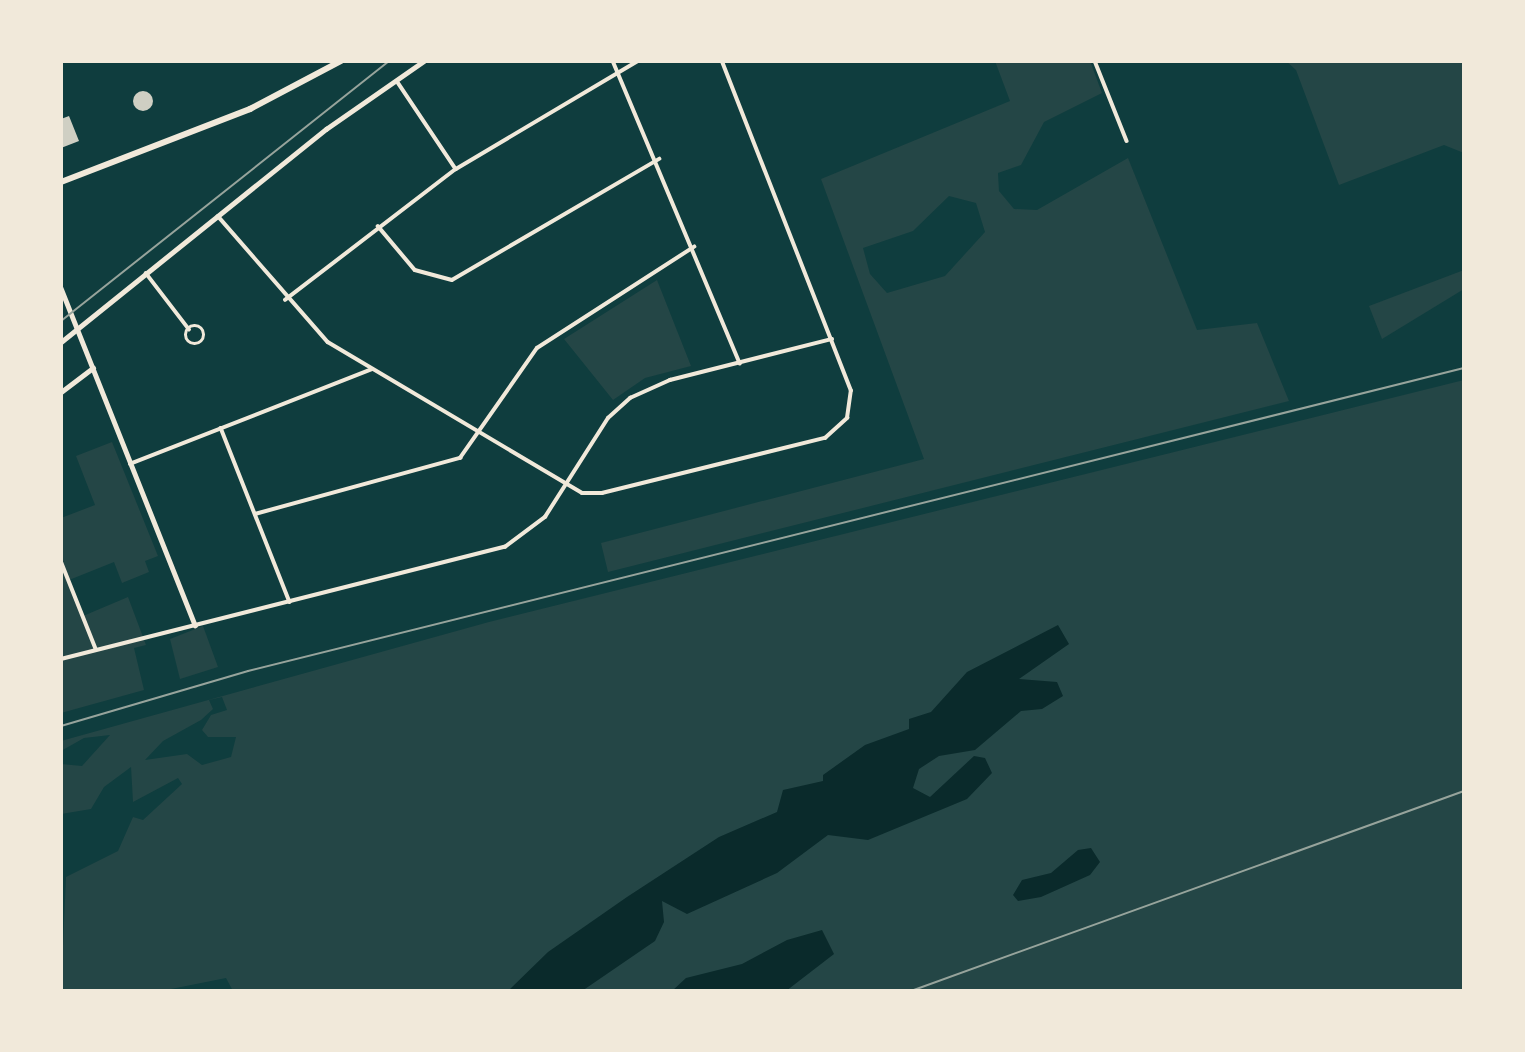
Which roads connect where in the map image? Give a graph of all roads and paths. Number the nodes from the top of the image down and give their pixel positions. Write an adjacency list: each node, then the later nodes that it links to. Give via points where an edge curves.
1 (341, 61): 12 (main road, via 250,109)
2 (424, 61): 8 (street)
3 (613, 61): 7 (street)
4 (638, 61): 7 (street)
5 (722, 61): 21 (street)
6 (1095, 61): 9 (street)
7 (618, 71): 10 (street); 11 (street)
8 (396, 80): 11 (street); 13 (street)
9 (1127, 141)
10 (659, 159): 14 (street, via 452,281 415,270); 15 (street)
11 (456, 169): 14 (street)
12 (61, 182)
13 (218, 216): 16 (street); 18 (street)
14 (378, 226): 18 (street)
15 (694, 247): 23 (street); 28 (street, via 549,338 515,375)
16 (146, 274): 19 (street); 20 (street)
17 (61, 288): 19 (street)
18 (285, 300): 25 (street, via 328,342)
19 (77, 329): 22 (street); 24 (street)
20 (189, 329): 20 (street, via 190,342 201,342 202,329)
21 (832, 339): 23 (street); 30 (street, via 851,391 851,410 838,430 816,440 602,493)
22 (61, 342)
23 (740, 363): 30 (street, via 656,384 630,398 608,418)
24 (93, 368): 26 (street); 29 (street)
25 (372, 369): 27 (street); 28 (street)
26 (61, 393)
27 (221, 428): 29 (street); 31 (street)
28 (481, 434): 30 (street); 31 (street, via 467,452 441,468)
29 (130, 464): 34 (street)
30 (566, 484): 33 (street, via 536,527 505,547)
31 (255, 514): 33 (street)
32 (61, 561): 35 (street)
33 (290, 602): 34 (street)
34 (195, 625): 35 (street)
35 (96, 649): 36 (street)
36 (61, 659)

